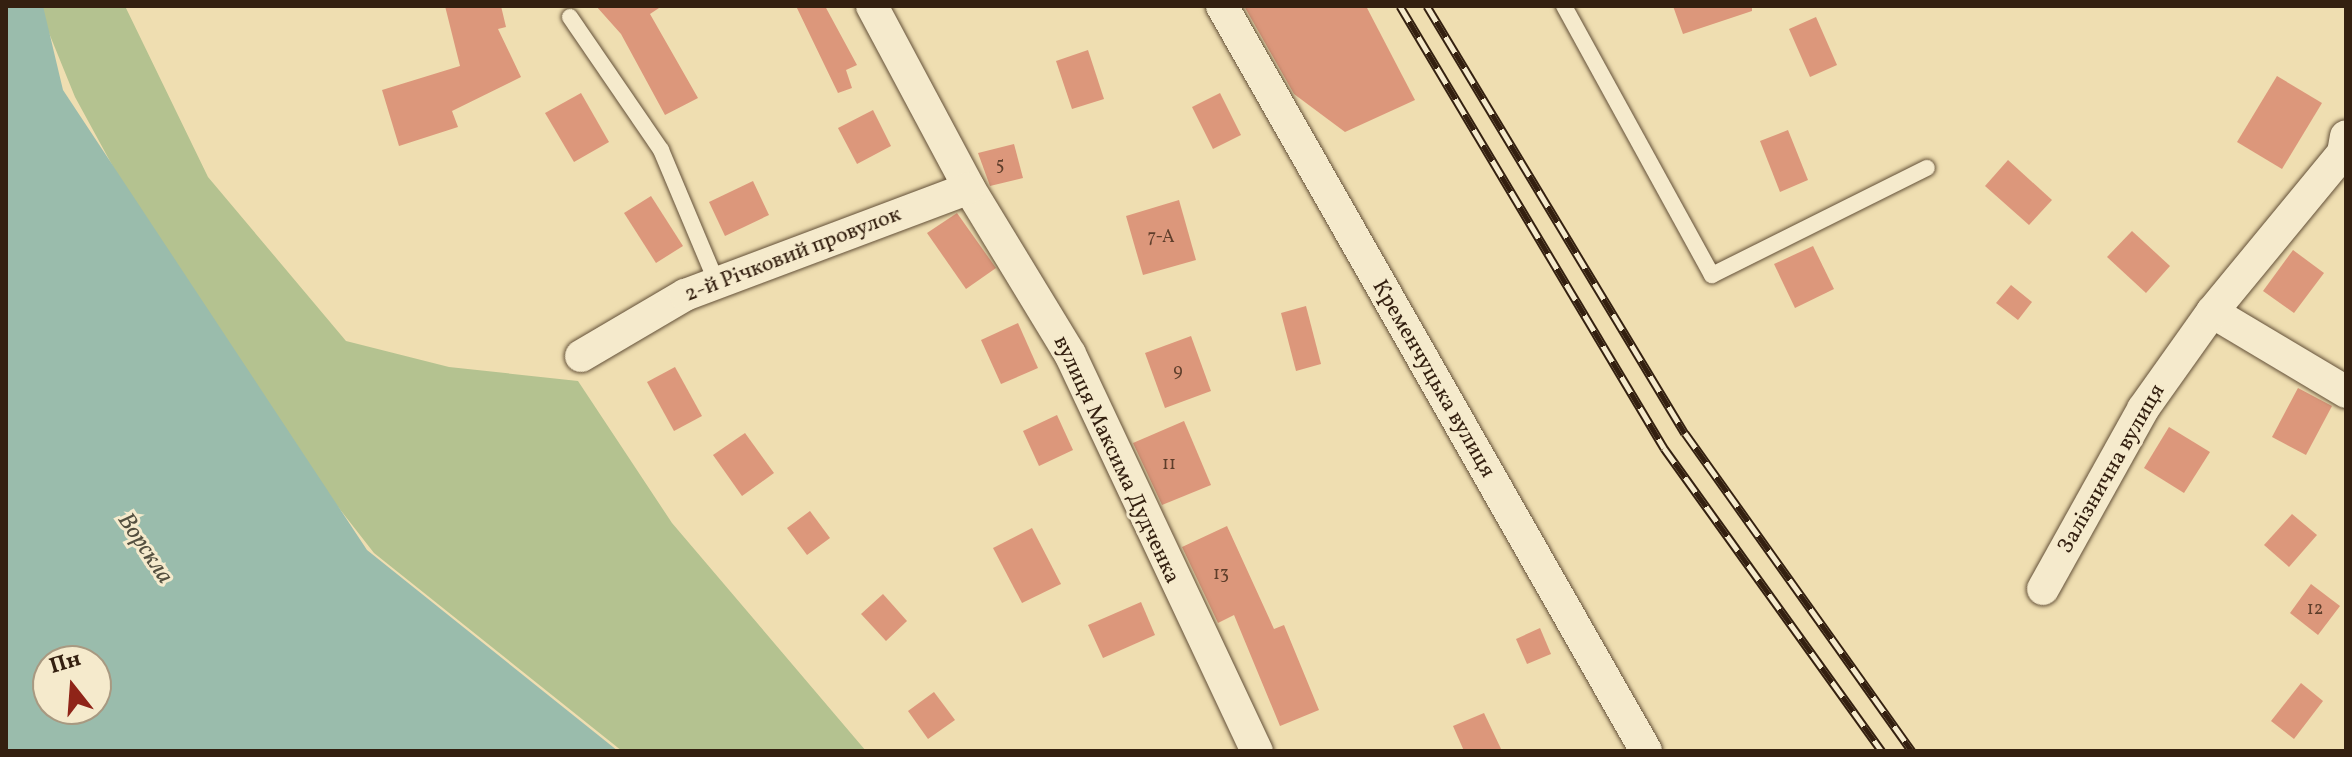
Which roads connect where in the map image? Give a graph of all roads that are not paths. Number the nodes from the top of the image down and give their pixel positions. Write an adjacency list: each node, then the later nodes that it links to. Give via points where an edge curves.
1 (872, 6): 7 (street, вулиця Максима Дудченка)
2 (1222, 6): 14 (street, Кременчуцька вулиця)
3 (1564, 6): 6 (lane, via 1712,275)
4 (570, 17): 8 (lane, via 661,150)
5 (2346, 136): 9 (street, Залізнична вулиця, via 2343,153)
6 (1927, 168)
7 (969, 188): 8 (street, 2-й Річковий провулок); 13 (street, вулиця Максима Дудченка, via 1070,354)
8 (717, 283): 10 (street, 2-й Річковий провулок)
9 (2212, 312): 11 (street); 12 (street, Залізнична вулиця, via 2143,409)
10 (581, 356)
11 (2346, 392)
12 (2043, 589)
13 (1257, 751)
14 (1646, 751)

